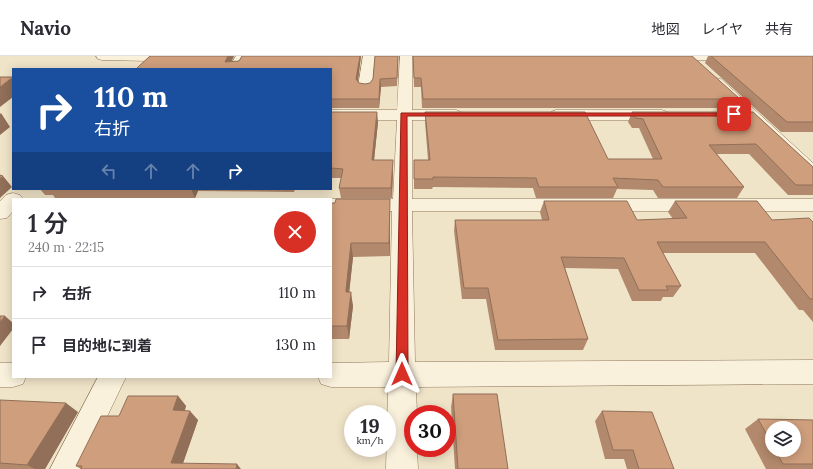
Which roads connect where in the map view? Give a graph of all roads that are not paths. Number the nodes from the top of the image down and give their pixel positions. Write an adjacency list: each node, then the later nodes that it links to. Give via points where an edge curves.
1 (102, 56): 2 (street)
2 (150, 56): 9 (street)
3 (242, 56): 10 (street)
4 (369, 56): 11 (street)
5 (406, 56): 16 (street)
6 (656, 56): 7 (street)
7 (689, 56): 8 (street); 15 (street)
8 (752, 56)
9 (140, 68)
10 (235, 68)
11 (365, 87)
12 (332, 114): 16 (street)
13 (678, 114): 18 (street)
14 (734, 114): 15 (street)
15 (749, 114): 19 (street)
16 (404, 115): 17 (street); 23 (street)
17 (466, 115)
18 (545, 115)
19 (813, 173)
20 (22, 190): 21 (street)
21 (15, 198)
22 (332, 205): 23 (street)
23 (402, 205): 24 (street); 26 (street)
24 (813, 205)
25 (813, 372): 26 (street)
26 (402, 374): 29 (street); 32 (street)
27 (0, 375): 28 (street)
28 (12, 375)
29 (332, 375)
30 (112, 378): 31 (street)
31 (66, 469)
32 (402, 469)

